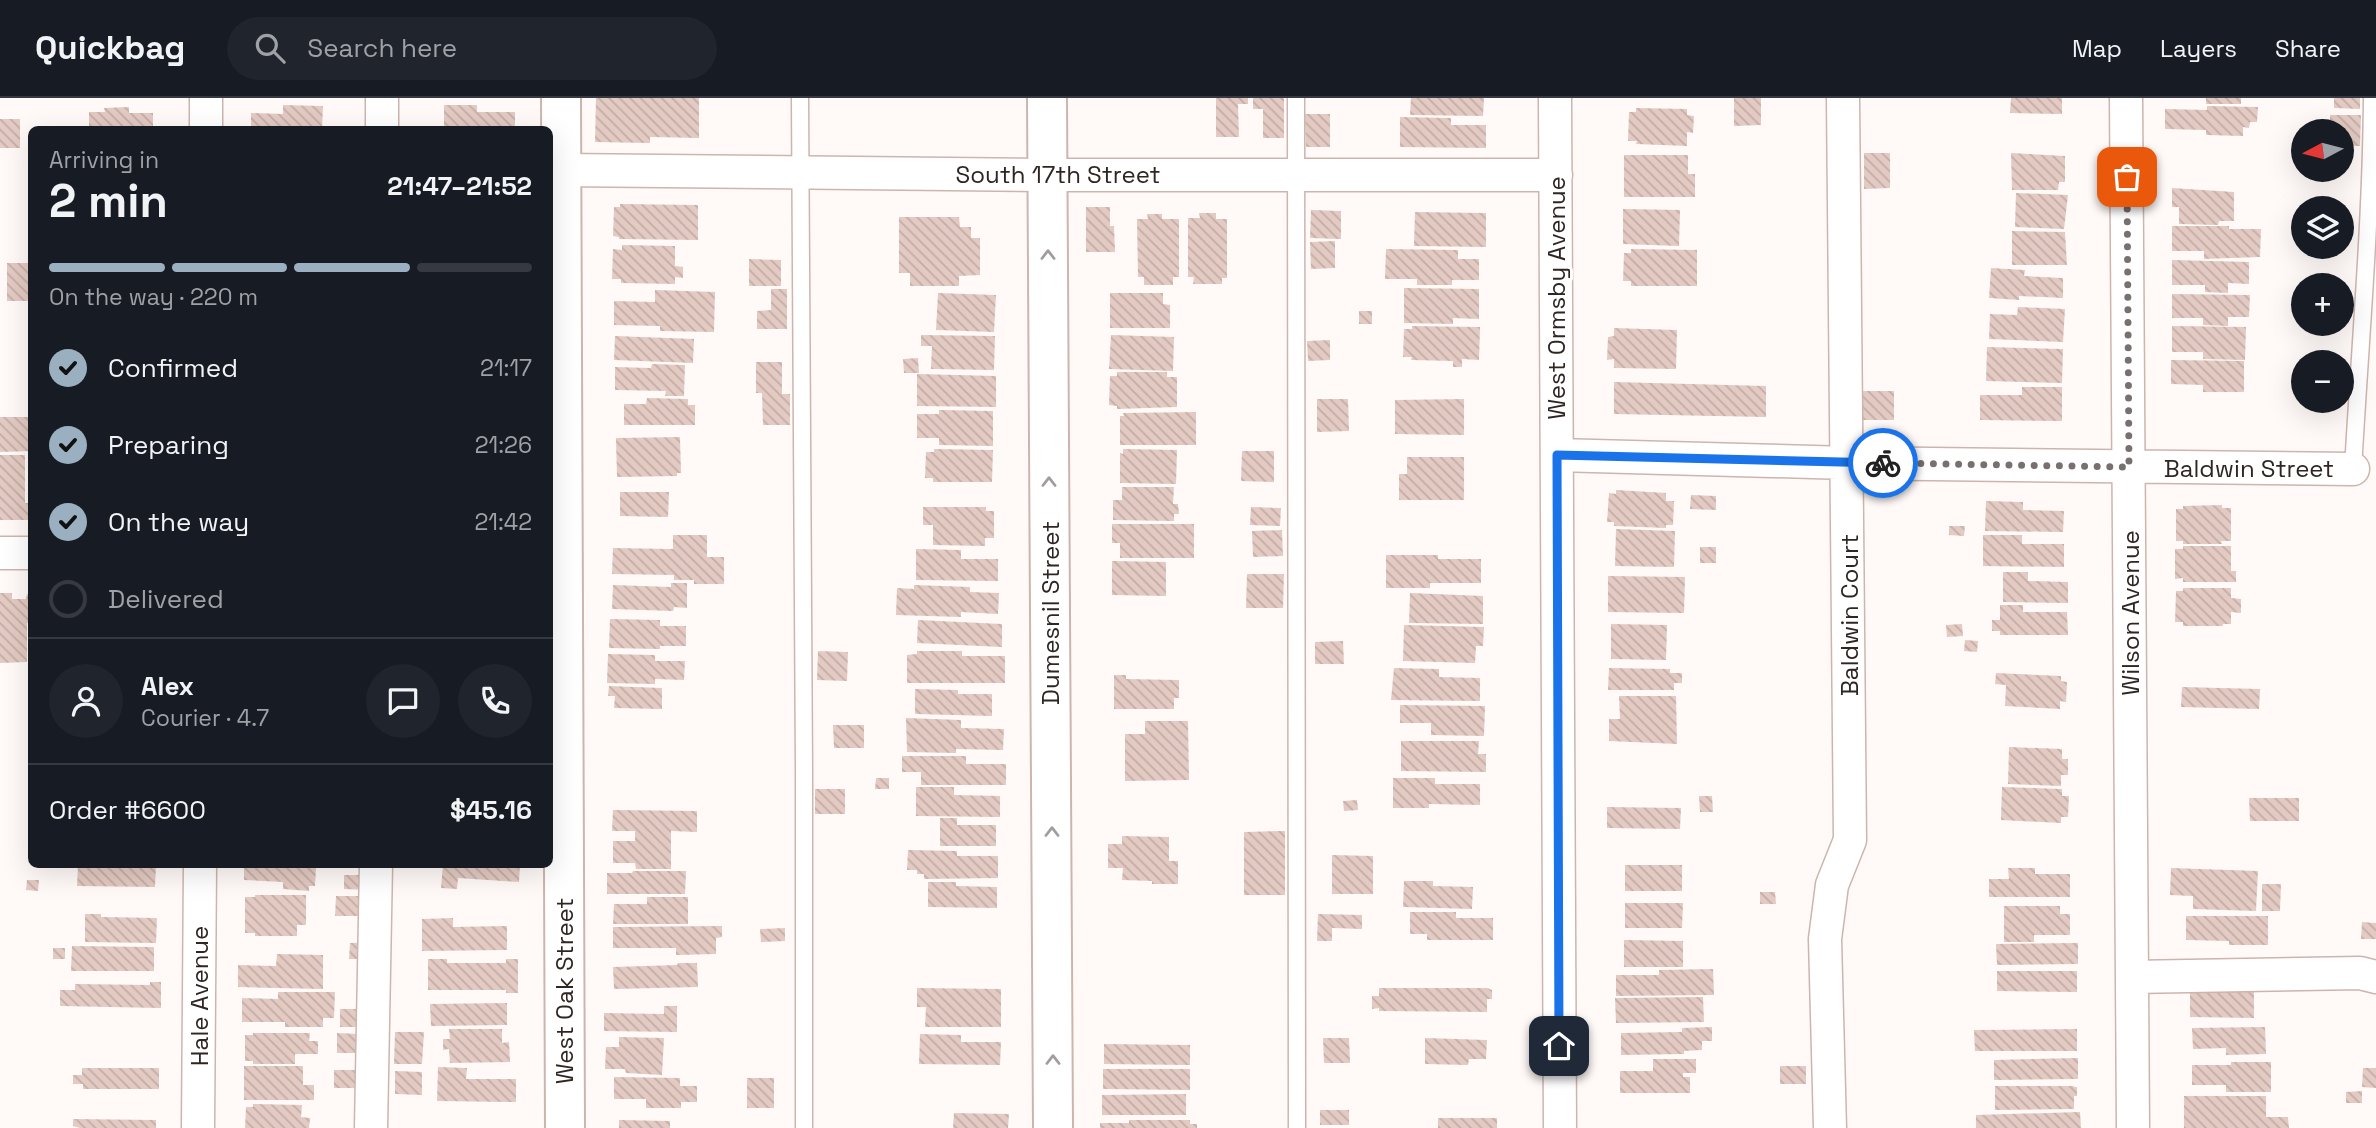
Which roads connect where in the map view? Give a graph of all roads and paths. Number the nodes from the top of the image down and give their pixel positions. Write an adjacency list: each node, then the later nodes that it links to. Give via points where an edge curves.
1 (206, 98): 11 (street)
2 (382, 98): 12 (street)
3 (561, 98): 13 (main road, West Oak Street)
4 (800, 98): 14 (lane)
5 (1047, 98): 15 (main road, Dumesnil Street)
6 (1296, 98): 16 (lane)
7 (1555, 98): 17 (street, West Ormsby Avenue)
8 (1843, 98): 19 (street, Baldwin Court)
9 (2126, 98): 20 (street, Wilson Avenue)
10 (2372, 98): 21 (lane, via 2369,238)
11 (206, 126)
12 (382, 126)
13 (561, 170): 14 (street, South 17th Street); 24 (main road, West Oak Street)
14 (801, 172): 15 (street, South 17th Street); 32 (lane)
15 (1048, 175): 16 (street, South 17th Street); 33 (main road, Dumesnil Street, one-way to 15)
16 (1296, 175): 17 (street, South 17th Street); 34 (lane)
17 (1556, 175): 18 (street, West Ormsby Avenue)
18 (1557, 455): 19 (street, Baldwin Street); 35 (street, West Ormsby Avenue)
19 (1848, 463): 20 (street, Baldwin Street); 36 (street, Baldwin Court, via 1850,840 1832,885 1825,939)
20 (2129, 467): 21 (street, Baldwin Street); 27 (street, Wilson Avenue)
21 (2353, 469)
22 (0, 553): 23 (street)
23 (28, 553)
24 (556, 556): 31 (main road, West Oak Street)
25 (200, 868): 29 (street, Hale Avenue)
26 (376, 868): 30 (street)
27 (2132, 977): 28 (street, via 2360,973); 37 (street, Wilson Avenue)
28 (2376, 977)
29 (198, 1128)
30 (371, 1128)
31 (565, 1128)
32 (804, 1128)
33 (1053, 1128)
34 (1297, 1128)
35 (1560, 1128)
36 (1830, 1128)
37 (2133, 1128)

